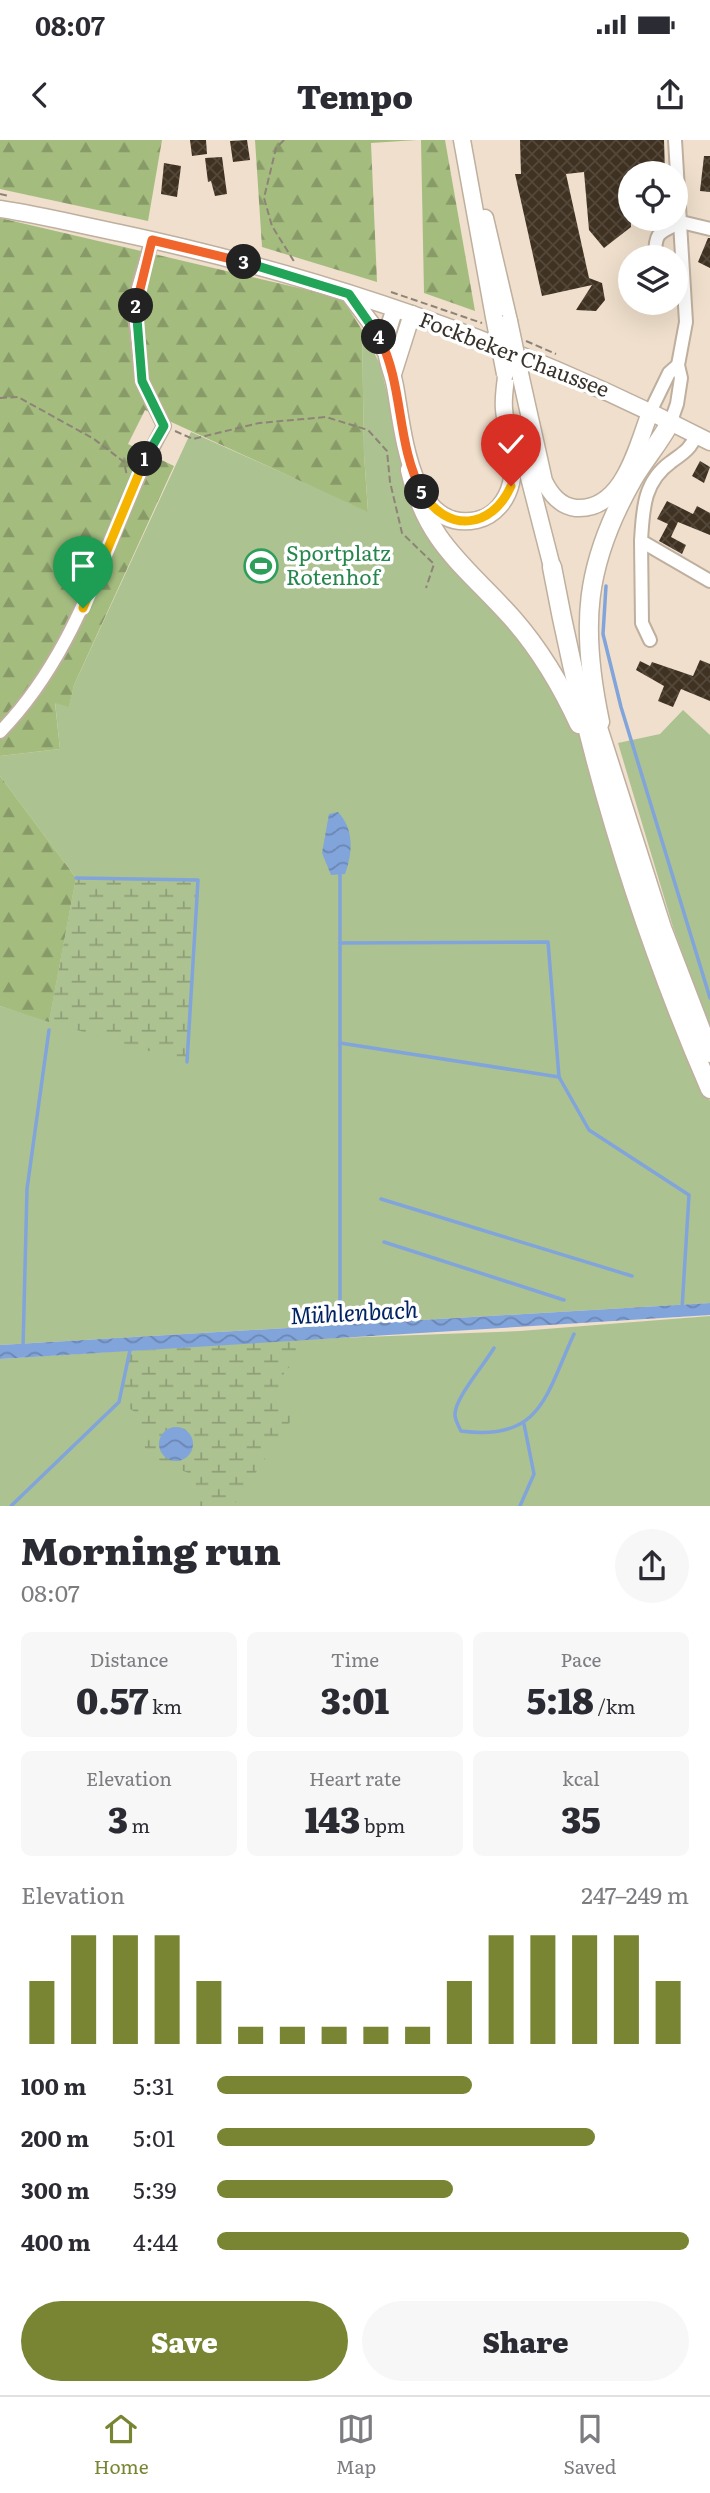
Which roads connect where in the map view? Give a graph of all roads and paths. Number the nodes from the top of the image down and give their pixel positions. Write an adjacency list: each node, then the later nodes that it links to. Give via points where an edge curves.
1 (284, 140): 11 (path, via 276,148 264,198 272,226 296,264)
2 (463, 140): 19 (main road, bridge)
3 (675, 140): 4 (street)
4 (677, 161)
5 (0, 209): 9 (main road, Fockbeker Chaussee)
6 (688, 224): 7 (street)
7 (710, 229)
8 (663, 231): 10 (street)
9 (152, 240): 11 (main road, Fockbeker Chaussee); 23 (street, via 135,313 142,381)
10 (655, 245)
11 (297, 277): 12 (main road, Fockbeker Chaussee)
12 (349, 294): 13 (main road, Fockbeker Chaussee); 16 (main road)
13 (395, 309): 14 (main road, Fockbeker Chaussee); 16 (main road)
14 (412, 314): 18 (main road); 21 (main road, Fockbeker Chaussee, via 507,347)
15 (684, 315): 17 (street)
16 (386, 353): 18 (main road)
17 (678, 365): 21 (street, via 669,373); 22 (street, via 681,378)
18 (393, 374): 25 (main road)
19 (511, 376): 21 (main road, via 544,481 551,494 571,507 589,509 611,496); 25 (main road, via 504,408 513,475 499,508 473,521 442,515 424,496); 28 (main road)
20 (0, 398): 26 (path, via 18,397 94,439 124,462)
21 (651, 410): 22 (main road, Fockbeker Chaussee)
22 (671, 421): 24 (main road, Fockbeker Chaussee); 33 (highway, via 633,480 593,575 587,654)
23 (164, 426): 26 (street, via 142,464); 30 (path, via 192,439 259,423 326,417 368,430 387,451 402,533 433,564)
24 (703, 438): 27 (street, Fockbeker Chaussee, via 651,483 643,503)
25 (410, 470): 33 (highway, via 416,498 433,531 516,623 551,669)
26 (132, 497): 32 (street, via 56,661)
27 (641, 541): 29 (street); 31 (street, Fockbeker Chaussee, via 642,623)
28 (552, 567): 33 (highway, via 565,639)
29 (710, 581)
30 (426, 588)
31 (650, 640)
32 (0, 732)
33 (599, 748): 34 (highway); 35 (highway, via 647,924)
34 (710, 1053)
35 (710, 1089)

